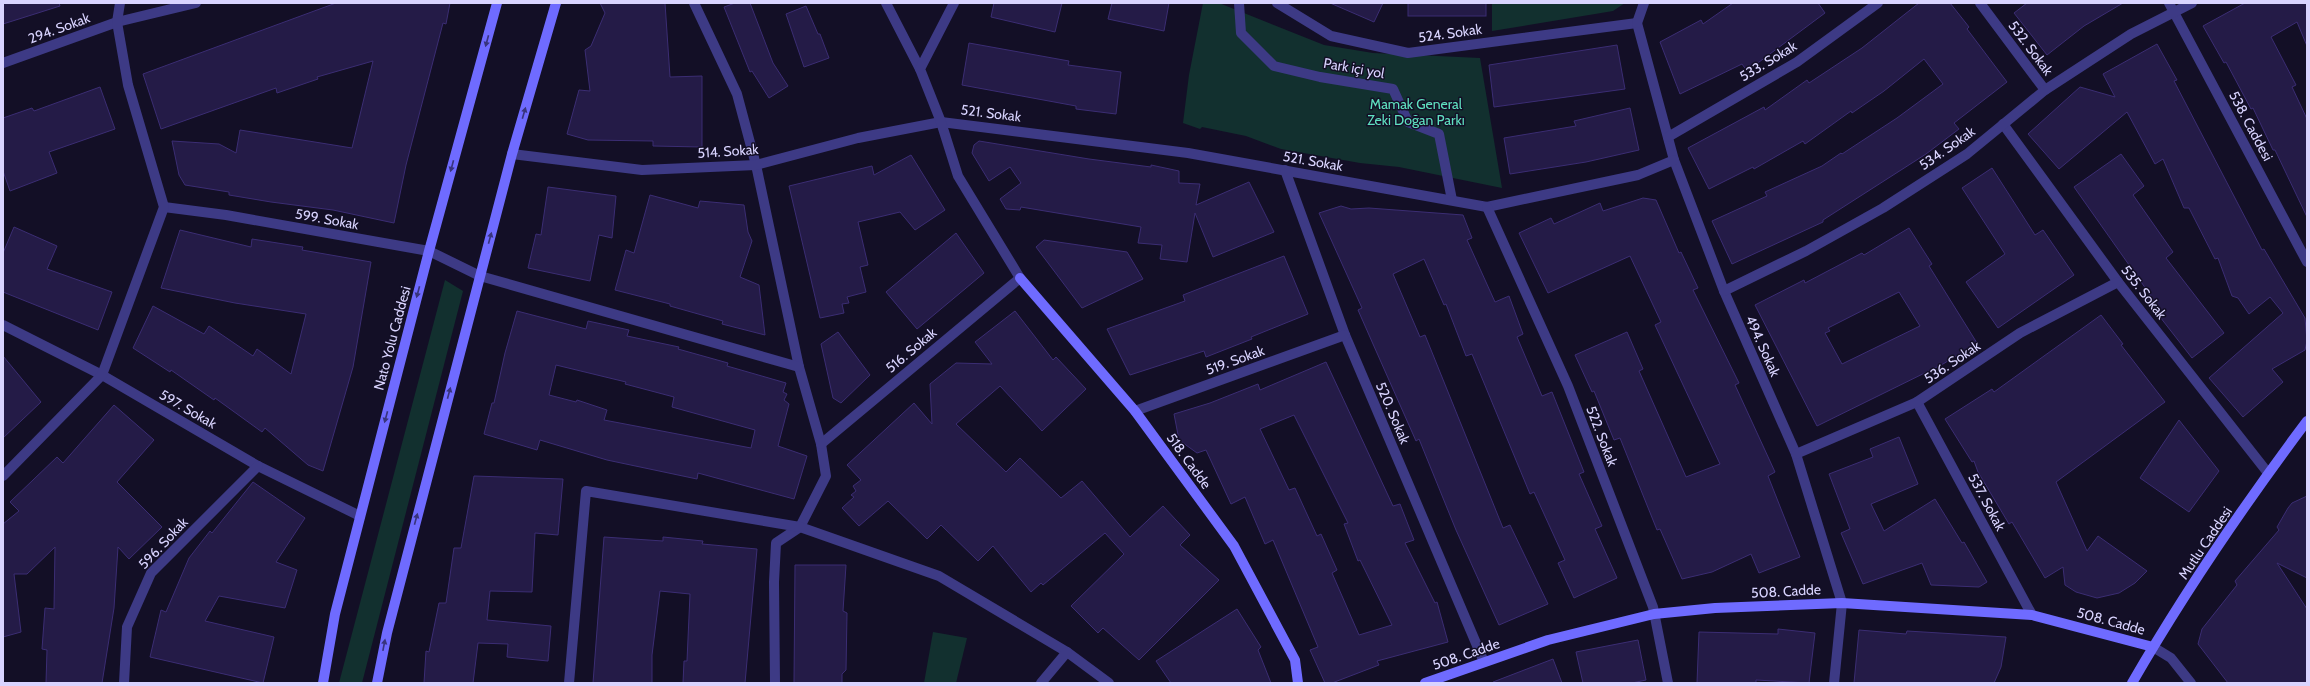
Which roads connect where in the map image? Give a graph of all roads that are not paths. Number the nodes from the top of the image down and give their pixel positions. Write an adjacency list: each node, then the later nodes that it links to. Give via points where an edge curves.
1 (120, 3): 16 (street)
2 (196, 3): 16 (street, 294. Sokak)
3 (497, 3): 31 (street, Nato Yolu Caddesi, one-way to 31)
4 (556, 3): 24 (street, one-way to 4)
5 (694, 3): 26 (street, via 737,94)
6 (886, 3): 19 (street)
7 (954, 3): 19 (street)
8 (1240, 3): 28 (street, Park içi yol, via 1241,33 1274,66 1320,77 1393,89 1408,122 1439,134)
9 (1276, 3): 17 (street, 524. Sokak, via 1331,36 1408,53)
10 (1644, 3): 17 (street)
11 (1878, 3): 23 (street, 533. Sokak, via 1797,62)
12 (1980, 3): 20 (street, 532. Sokak)
13 (2169, 3): 15 (street, 538. Caddesi)
14 (2192, 3): 15 (street, 534. Sokak)
15 (2174, 12): 20 (street, 534. Sokak, via 2131,34); 32 (street, 538. Caddesi)
16 (116, 22): 18 (street, 294. Sokak); 29 (street, via 128,85)
17 (1637, 23): 23 (street, 494. Sokak)
18 (3, 63)
19 (920, 69): 21 (street)
20 (2045, 90): 22 (street, 534. Sokak)
21 (941, 122): 26 (street, 514. Sokak, via 858,138); 27 (street, 521. Sokak, via 1180,152); 34 (street, via 958,176)
22 (2003, 124): 35 (street, 535. Sokak); 36 (street, 534. Sokak, via 1967,154 1883,208 1806,251)
23 (1668, 137): 25 (street, 494. Sokak)
24 (512, 154): 26 (street, 514. Sokak, via 642,170); 33 (street, one-way to 24)
25 (1674, 160): 30 (street, 521. Sokak, via 1638,175); 36 (street, 494. Sokak)
26 (756, 165): 39 (street)
27 (1285, 170): 28 (street, 521. Sokak); 38 (street, 520. Sokak)
28 (1452, 200): 30 (street, 521. Sokak)
29 (164, 207): 31 (street, 599. Sokak, via 234,216); 40 (street)
30 (1487, 207): 52 (street, 522. Sokak, via 1568,386)
31 (429, 251): 33 (street, 599. Sokak); 49 (street, Nato Yolu Caddesi, one-way to 49)
32 (2307, 262)
33 (480, 276): 39 (street, 599. Sokak); 59 (street, one-way to 33, via 387,633)
34 (1020, 278): 42 (street, 518. Cadde); 44 (street, 516. Sokak)
35 (2118, 282): 41 (street, 536. Sokak, via 2020,333); 47 (street, 535. Sokak)
36 (1724, 291): 45 (street, 494. Sokak)
37 (3, 324): 40 (street, 597. Sokak)
38 (1345, 335): 42 (street, 519. Sokak); 56 (street, 520. Sokak)
39 (799, 367): 44 (street)
40 (102, 375): 46 (street, 597. Sokak); 48 (street)
41 (1917, 402): 45 (street, 536. Sokak); 53 (street, 537. Sokak)
42 (1135, 411): 64 (street, 518. Cadde, via 1234,546 1295,660)
43 (2307, 421): 47 (street, Mutlu Caddesi)
44 (821, 444): 50 (street, via 826,476)
45 (1796, 454): 51 (street, 494. Sokak)
46 (258, 466): 49 (street, 597. Sokak); 57 (street, 596. Sokak, via 151,573 127,627)
47 (2268, 473): 54 (street, Mutlu Caddesi)
48 (3, 476)
49 (360, 516): 58 (street, Nato Yolu Caddesi, via 335,614)
50 (800, 527): 55 (street, via 939,576); 60 (street, via 586,491); 61 (street, via 776,543)
51 (1842, 603): 52 (street, 508. Cadde, via 1715,608); 53 (street, 508. Cadde); 67 (street, 494. Sokak)
52 (1654, 614): 56 (street, 508. Cadde, via 1548,640); 66 (street, 522. Sokak)
53 (2032, 615): 54 (street, 508. Cadde)
54 (2153, 647): 68 (street, Mutlu Caddesi); 69 (street, via 2171,658)
55 (1067, 652): 62 (street); 63 (street)
56 (1484, 662): 65 (street, 508. Cadde)
57 (124, 683)
58 (323, 683)
59 (377, 683)
60 (569, 683)
61 (775, 683)
62 (1041, 683)
63 (1109, 683)
64 (1298, 683)
65 (1426, 683)
66 (1668, 683)
67 (1834, 683)
68 (2132, 683)
69 (2191, 683)

